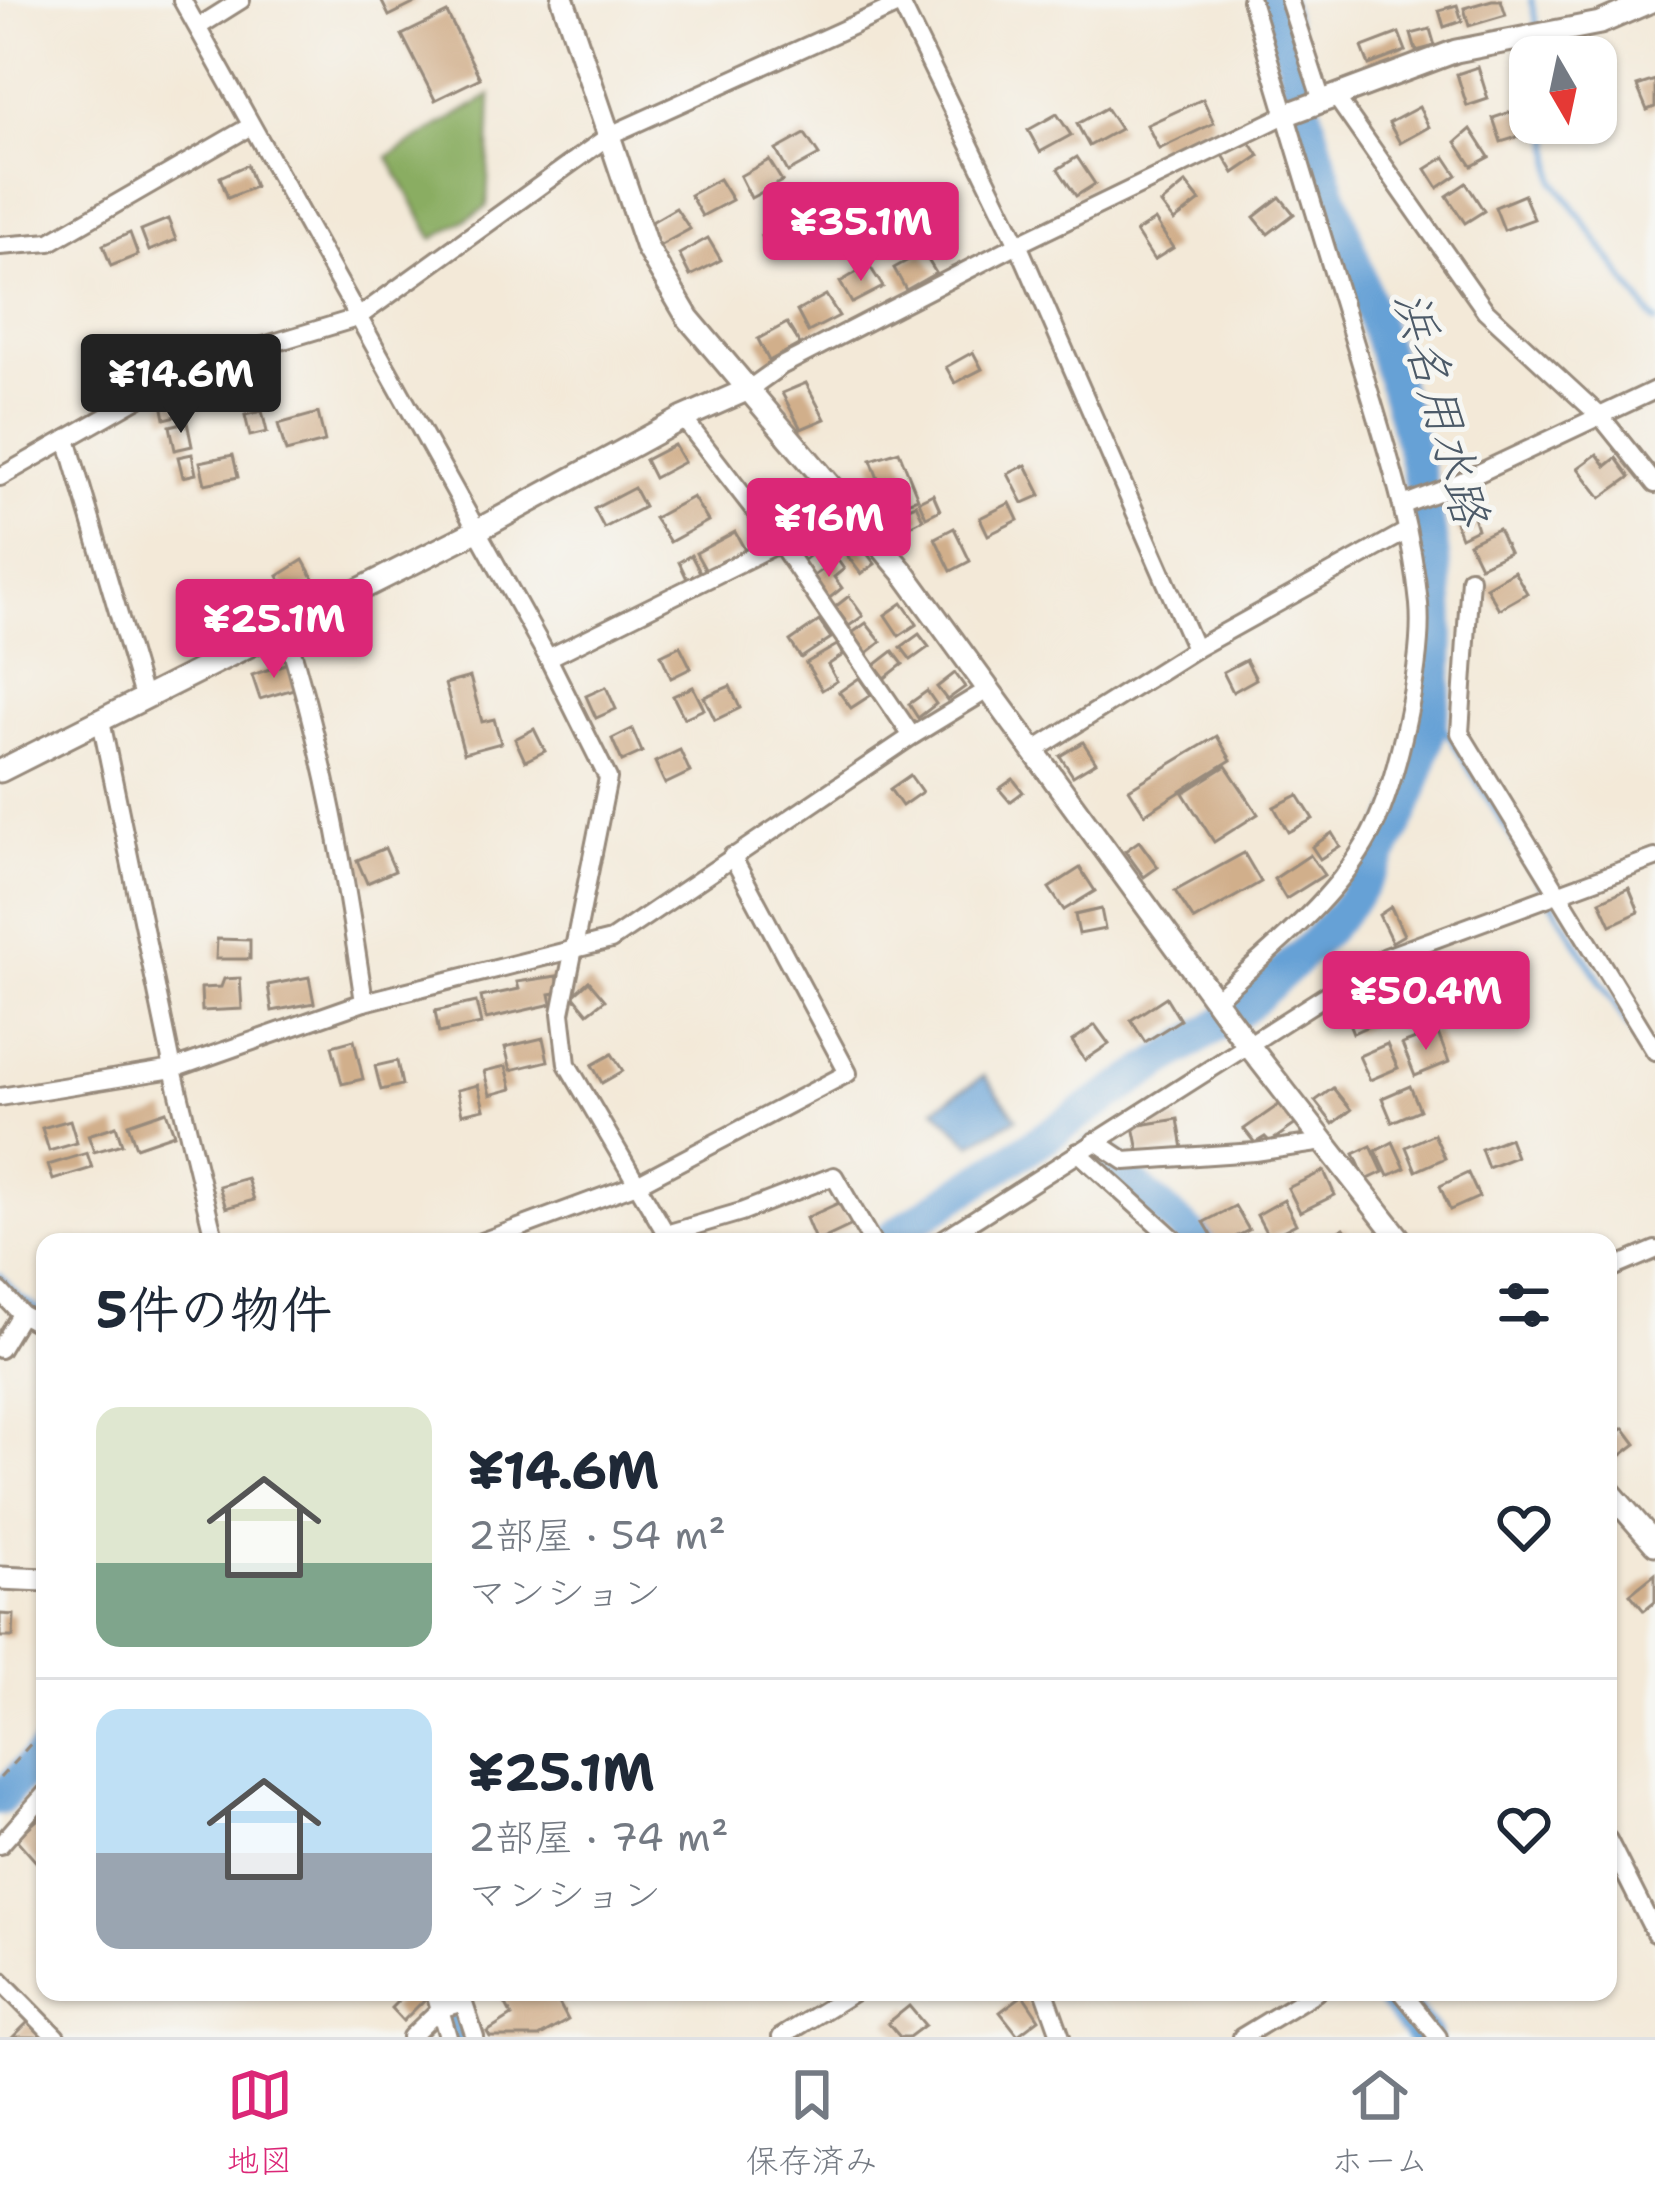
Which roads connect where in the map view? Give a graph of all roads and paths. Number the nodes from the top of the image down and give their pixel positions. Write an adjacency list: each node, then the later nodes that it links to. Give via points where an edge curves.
1 (182, 0): 8 (street)
2 (241, 0): 8 (street)
3 (562, 0): 12 (street)
4 (1251, 0): 10 (street)
5 (1289, 0): 9 (street)
6 (1653, 0): 9 (street, via 1600,23 1456,51)
7 (900, 2): 12 (street); 13 (street)
8 (198, 27): 11 (street)
9 (1325, 100): 10 (street); 19 (street, via 1485,310)
10 (1290, 113): 13 (street); 23 (street)
11 (249, 127): 14 (street, via 50,242); 15 (street)
12 (610, 135): 15 (street); 16 (street, via 647,248 688,318)
13 (1018, 244): 16 (street); 29 (street)
14 (0, 246)
15 (357, 318): 20 (street, via 194,367); 24 (street)
16 (748, 388): 18 (street); 31 (street)
17 (1655, 390): 19 (street)
18 (683, 418): 24 (street); 26 (street)
19 (1602, 418): 22 (street); 23 (street)
20 (67, 439): 21 (street); 32 (street)
21 (0, 477)
22 (1655, 484)
23 (1409, 502): 25 (street)
24 (476, 531): 28 (street); 30 (street)
25 (1406, 531): 29 (street); 41 (street, via 1419,608 1413,682 1372,830 1300,924)
26 (780, 543): 30 (street); 34 (street)
27 (1469, 578): 39 (street, via 1460,734)
28 (285, 628): 32 (street); 42 (street, via 337,823)
29 (1196, 649): 35 (street)
30 (548, 658): 40 (street, via 608,778)
31 (989, 689): 34 (street); 35 (street)
32 (144, 700): 33 (street)
33 (101, 722): 36 (street); 45 (street)
34 (912, 736): 37 (street)
35 (1035, 750): 41 (street)
36 (0, 771)
37 (732, 856): 40 (street, via 611,940); 50 (street, via 848,1073)
38 (1655, 858): 39 (street)
39 (1550, 895): 43 (street, via 1386,957); 44 (street)
40 (571, 951): 42 (street); 50 (street, via 561,1013 567,1064)
41 (1215, 1000): 43 (street)
42 (364, 1002): 45 (street)
43 (1244, 1039): 47 (street); 48 (street)
44 (1655, 1051)
45 (173, 1069): 46 (street); 51 (street)
46 (0, 1097)
47 (1095, 1141): 48 (street, via 1125,1161); 49 (street)
48 (1324, 1142): 58 (street)
49 (1078, 1152): 56 (street); 57 (street)
50 (637, 1184): 52 (street); 53 (street)
51 (213, 1233)
52 (505, 1233)
53 (665, 1233)
54 (682, 1233): 55 (street, via 834,1176)
55 (867, 1233)
56 (953, 1233)
57 (1167, 1233)
58 (1395, 1233)
59 (1655, 1250): 60 (street)
60 (1617, 1266)
61 (0, 1291): 62 (street)
62 (21, 1314): 63 (street); 64 (street)
63 (36, 1322)
64 (0, 1349)
65 (1617, 1500): 66 (street)
66 (1655, 1544)
67 (0, 1578): 68 (street)
68 (36, 1580)
69 (36, 1738): 70 (path)
70 (0, 1778)
71 (36, 1804): 72 (street)
72 (0, 1844)
73 (1617, 1858): 74 (street)
74 (1655, 1933)
75 (0, 1981): 83 (street)
76 (450, 2001): 84 (street)
77 (451, 2001): 85 (street)
78 (452, 2001): 86 (street)
79 (839, 2001): 87 (street)
80 (1049, 2001): 88 (street)
81 (1301, 2001): 89 (street)
82 (1409, 2001): 90 (street)
83 (56, 2037)
84 (411, 2037)
85 (448, 2037)
86 (475, 2037)
87 (781, 2037)
88 (1061, 2037)
89 (1242, 2037)
90 (1438, 2037)

